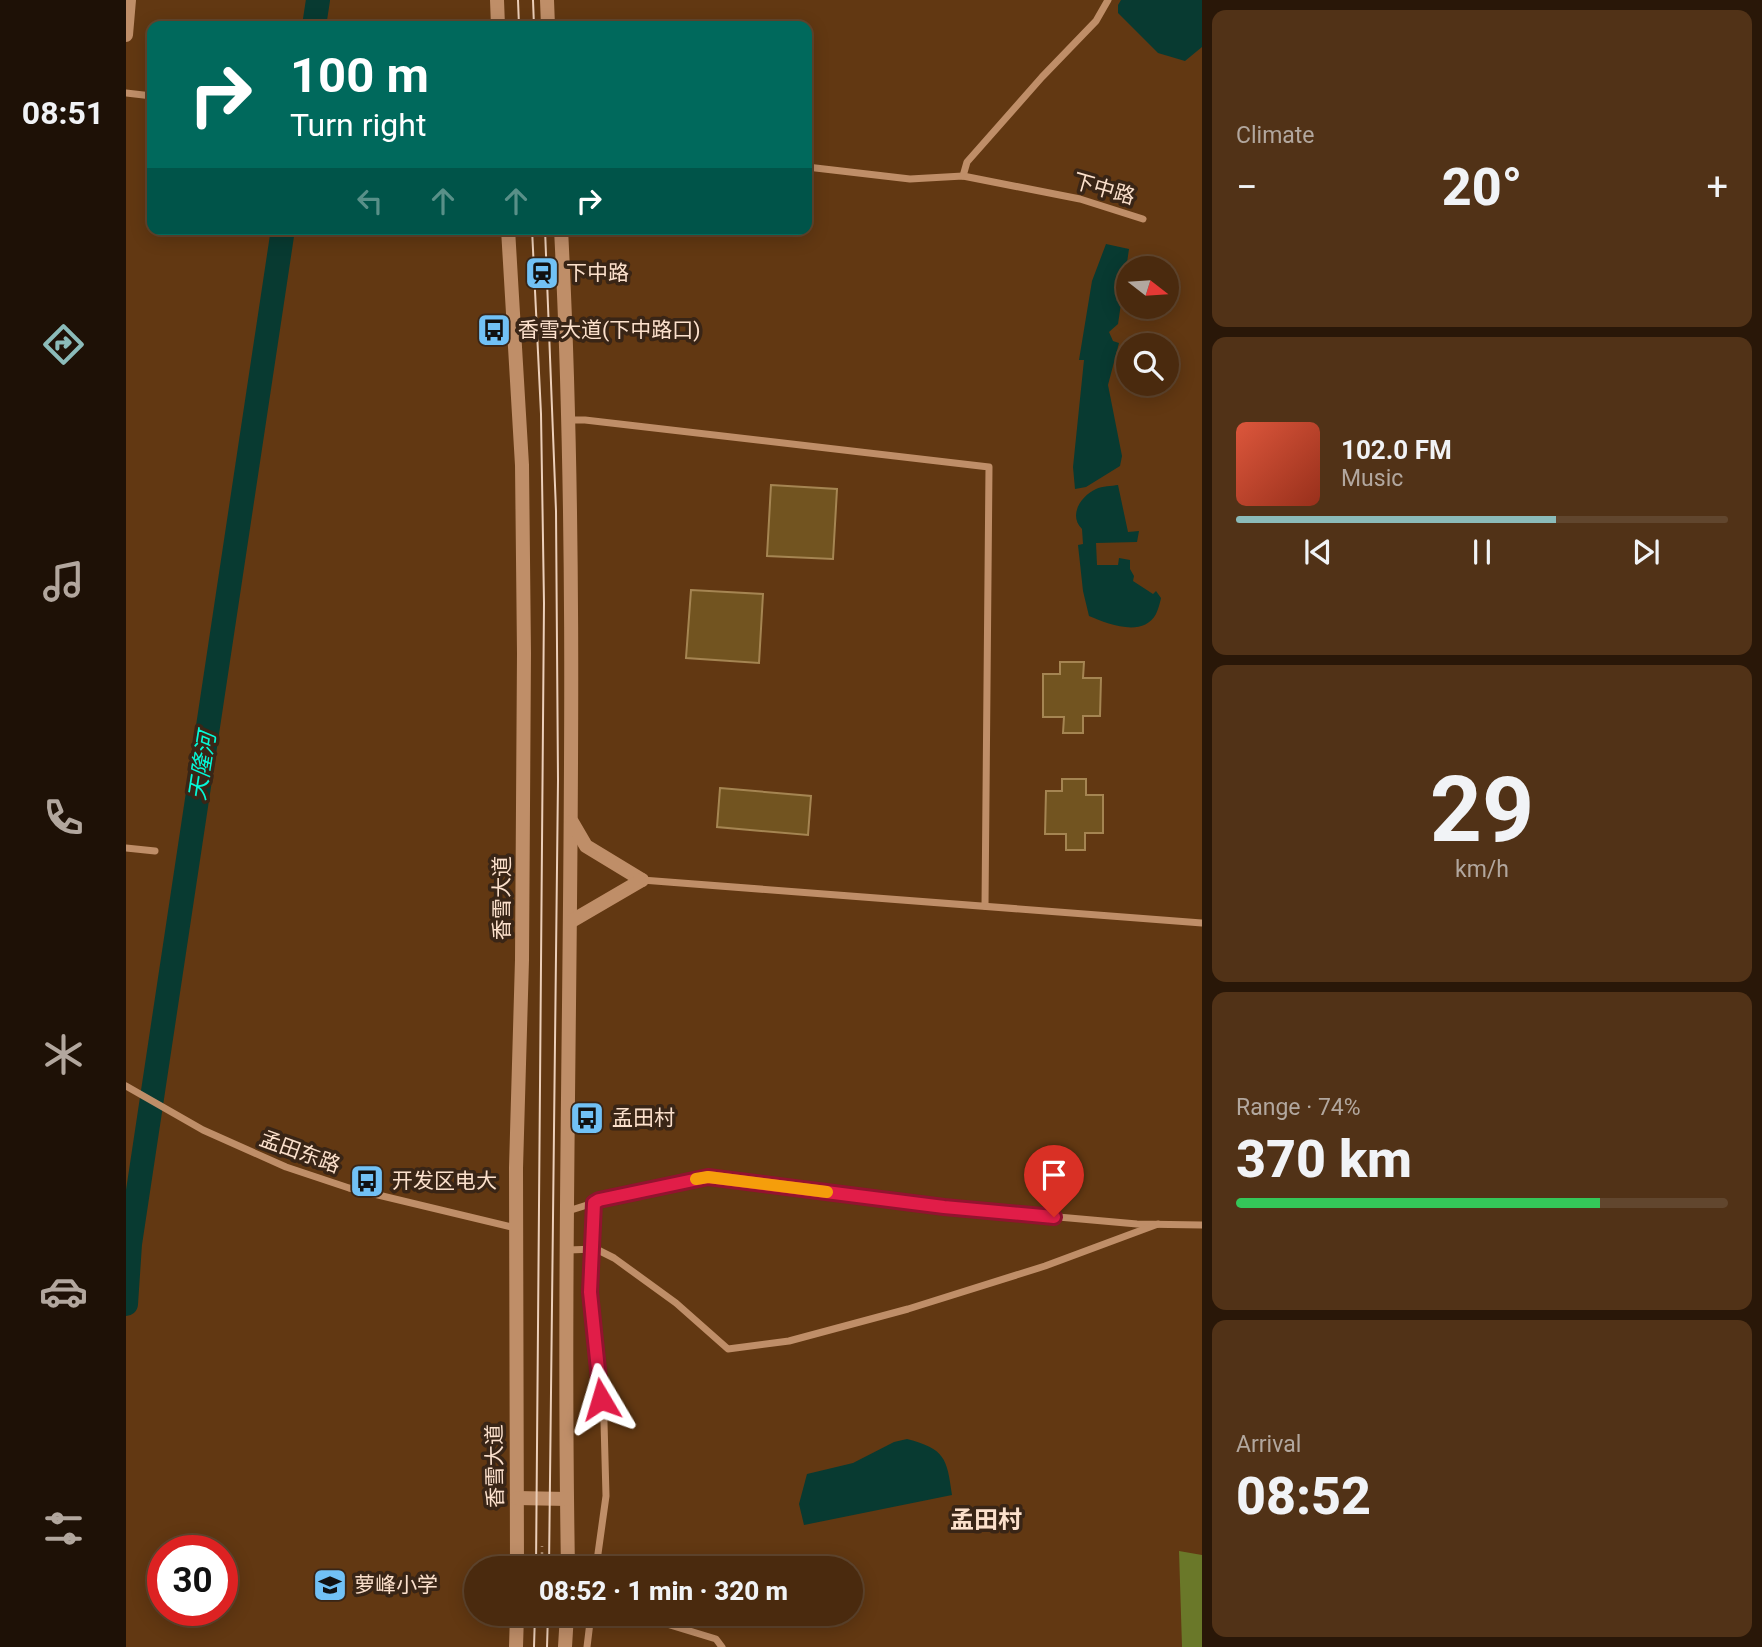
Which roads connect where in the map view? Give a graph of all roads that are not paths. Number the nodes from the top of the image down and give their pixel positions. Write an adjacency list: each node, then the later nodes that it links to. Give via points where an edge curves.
1 (129, 0): 7 (main road)
2 (497, 0): 5 (main road)
3 (547, 0): 6 (main road)
4 (1108, 0): 11 (street, via 1096,21 967,162)
5 (498, 21)
6 (548, 21)
7 (126, 35)
8 (126, 93): 9 (street)
9 (147, 95)
10 (812, 168): 11 (street, 下中路, via 910,179)
11 (963, 176): 12 (street, 下中路, via 1080,199)
12 (1143, 219)
13 (508, 235): 28 (main road, 香雪大道, via 522,465 524,653)
14 (562, 235): 15 (main road)
15 (569, 420): 16 (main road); 20 (street, via 989,467)
16 (571, 821): 19 (main road, via 586,846); 21 (main road)
17 (126, 848): 18 (street)
18 (155, 851)
19 (642, 880): 20 (street); 21 (main road)
20 (985, 906): 22 (street)
21 (570, 922): 25 (main road)
22 (1202, 923)
23 (128, 1087): 28 (street, 孟田东路, via 228,1142 311,1176)
24 (594, 1203): 25 (street); 26 (street, via 708,1177 944,1207); 29 (street)
25 (569, 1211): 30 (main road)
26 (1157, 1224): 27 (street); 29 (street, via 1045,1266 908,1309 789,1341 728,1349 676,1303 614,1258)
27 (1202, 1225)
28 (516, 1228): 31 (main road, 香雪大道)
29 (592, 1249): 30 (street); 35 (street, via 590,1292 604,1422 606,1496)
30 (568, 1250): 32 (main road)
31 (517, 1498): 32 (main road); 33 (main road, 香雪大道)
32 (567, 1499): 34 (main road)
33 (517, 1556)
34 (568, 1556)
35 (598, 1556)
36 (517, 1626): 40 (main road)
37 (566, 1626): 41 (main road)
38 (590, 1626): 42 (street)
39 (673, 1626): 43 (street, via 716,1639)
40 (516, 1647)
41 (565, 1647)
42 (587, 1647)
43 (722, 1647)

